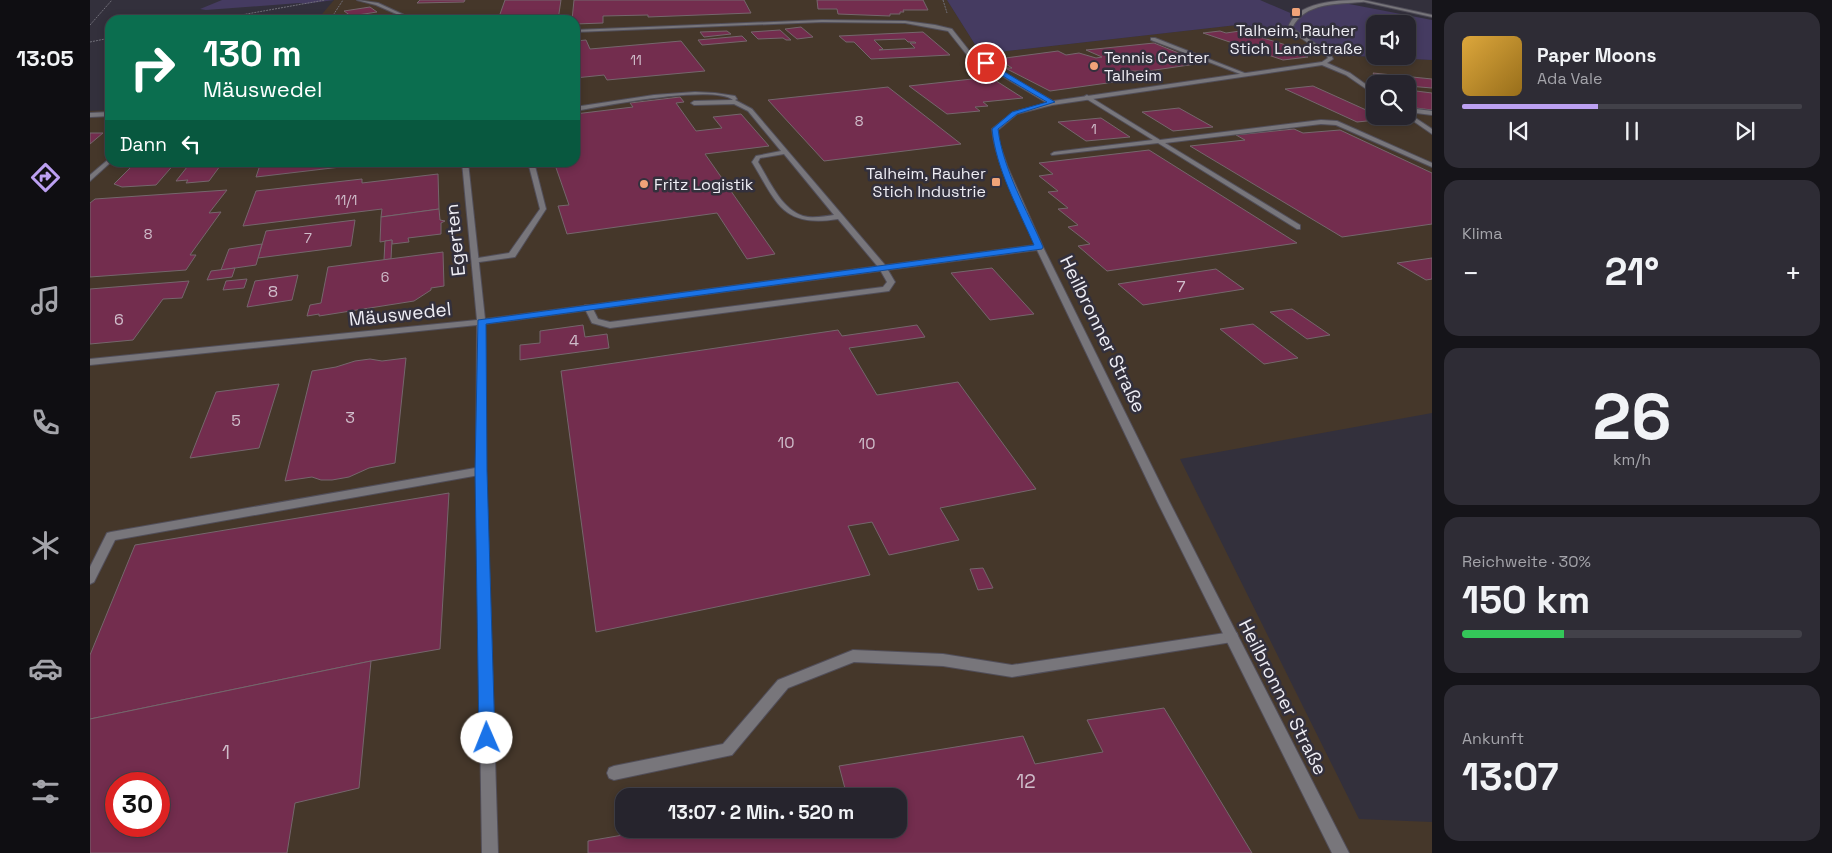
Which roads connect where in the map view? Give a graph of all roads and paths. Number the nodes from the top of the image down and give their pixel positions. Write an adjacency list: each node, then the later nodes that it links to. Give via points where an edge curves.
1 (112, 0): 12 (path)
2 (325, 0): 8 (path)
3 (344, 0): 9 (path)
4 (359, 0): 10 (street)
5 (1360, 1): 7 (street); 11 (street)
6 (1310, 3): 7 (street)
7 (1315, 7): 17 (street, via 1297,15 1290,28 1328,54 1331,59)
8 (241, 15)
9 (334, 15)
10 (402, 15)
11 (1432, 16)
12 (90, 24)
13 (580, 32): 22 (street, via 822,21 905,22 950,30 969,54)
14 (105, 39): 16 (path)
15 (1153, 39): 18 (street)
16 (90, 42)
17 (1323, 63): 18 (street, Heilbronner Straße); 19 (street)
18 (1245, 74): 20 (street, Heilbronner Straße)
19 (1366, 87)
20 (1087, 98): 22 (street, Heilbronner Straße); 31 (street)
21 (735, 102): 23 (street); 24 (street, via 733,97 720,94 688,94); 32 (street, via 750,110)
22 (1052, 102): 41 (street, Heilbronner Straße, via 1015,113 995,129 1005,168)
23 (694, 103)
24 (580, 107)
25 (1416, 111): 26 (street)
26 (1432, 113)
27 (105, 114): 28 (street)
28 (90, 115)
29 (1416, 121): 30 (street)
30 (1432, 132)
31 (1158, 141): 33 (street); 35 (street, via 1321,122 1336,123); 40 (street)
32 (786, 152): 39 (street); 39 (street, via 758,157 755,162 787,210 800,217 814,219)
33 (1054, 154)
34 (105, 165): 38 (street)
35 (1432, 165)
36 (466, 167): 42 (street, Egerten)
37 (532, 167): 42 (street, via 543,208 512,255)
38 (90, 179)
39 (840, 216): 43 (street)
40 (1297, 227)
41 (1039, 247): 43 (street, Mäuswedel); 49 (street, Heilbronner Straße)
42 (475, 261): 45 (street, Egerten)
43 (882, 268): 44 (street, Mäuswedel); 44 (street, via 891,282 886,288 876,290 610,325 595,321)
44 (588, 307): 45 (street, Mäuswedel)
45 (481, 322): 46 (street, Mäuswedel); 47 (street, Egerten)
46 (90, 362)
47 (481, 471): 48 (street, via 111,536); 51 (street, Egerten)
48 (90, 579)
49 (1232, 637): 50 (street, via 1012,671 943,660 853,656 783,684 728,750); 52 (street, Heilbronner Straße)
50 (614, 773)
51 (490, 853)
52 (1341, 853)

